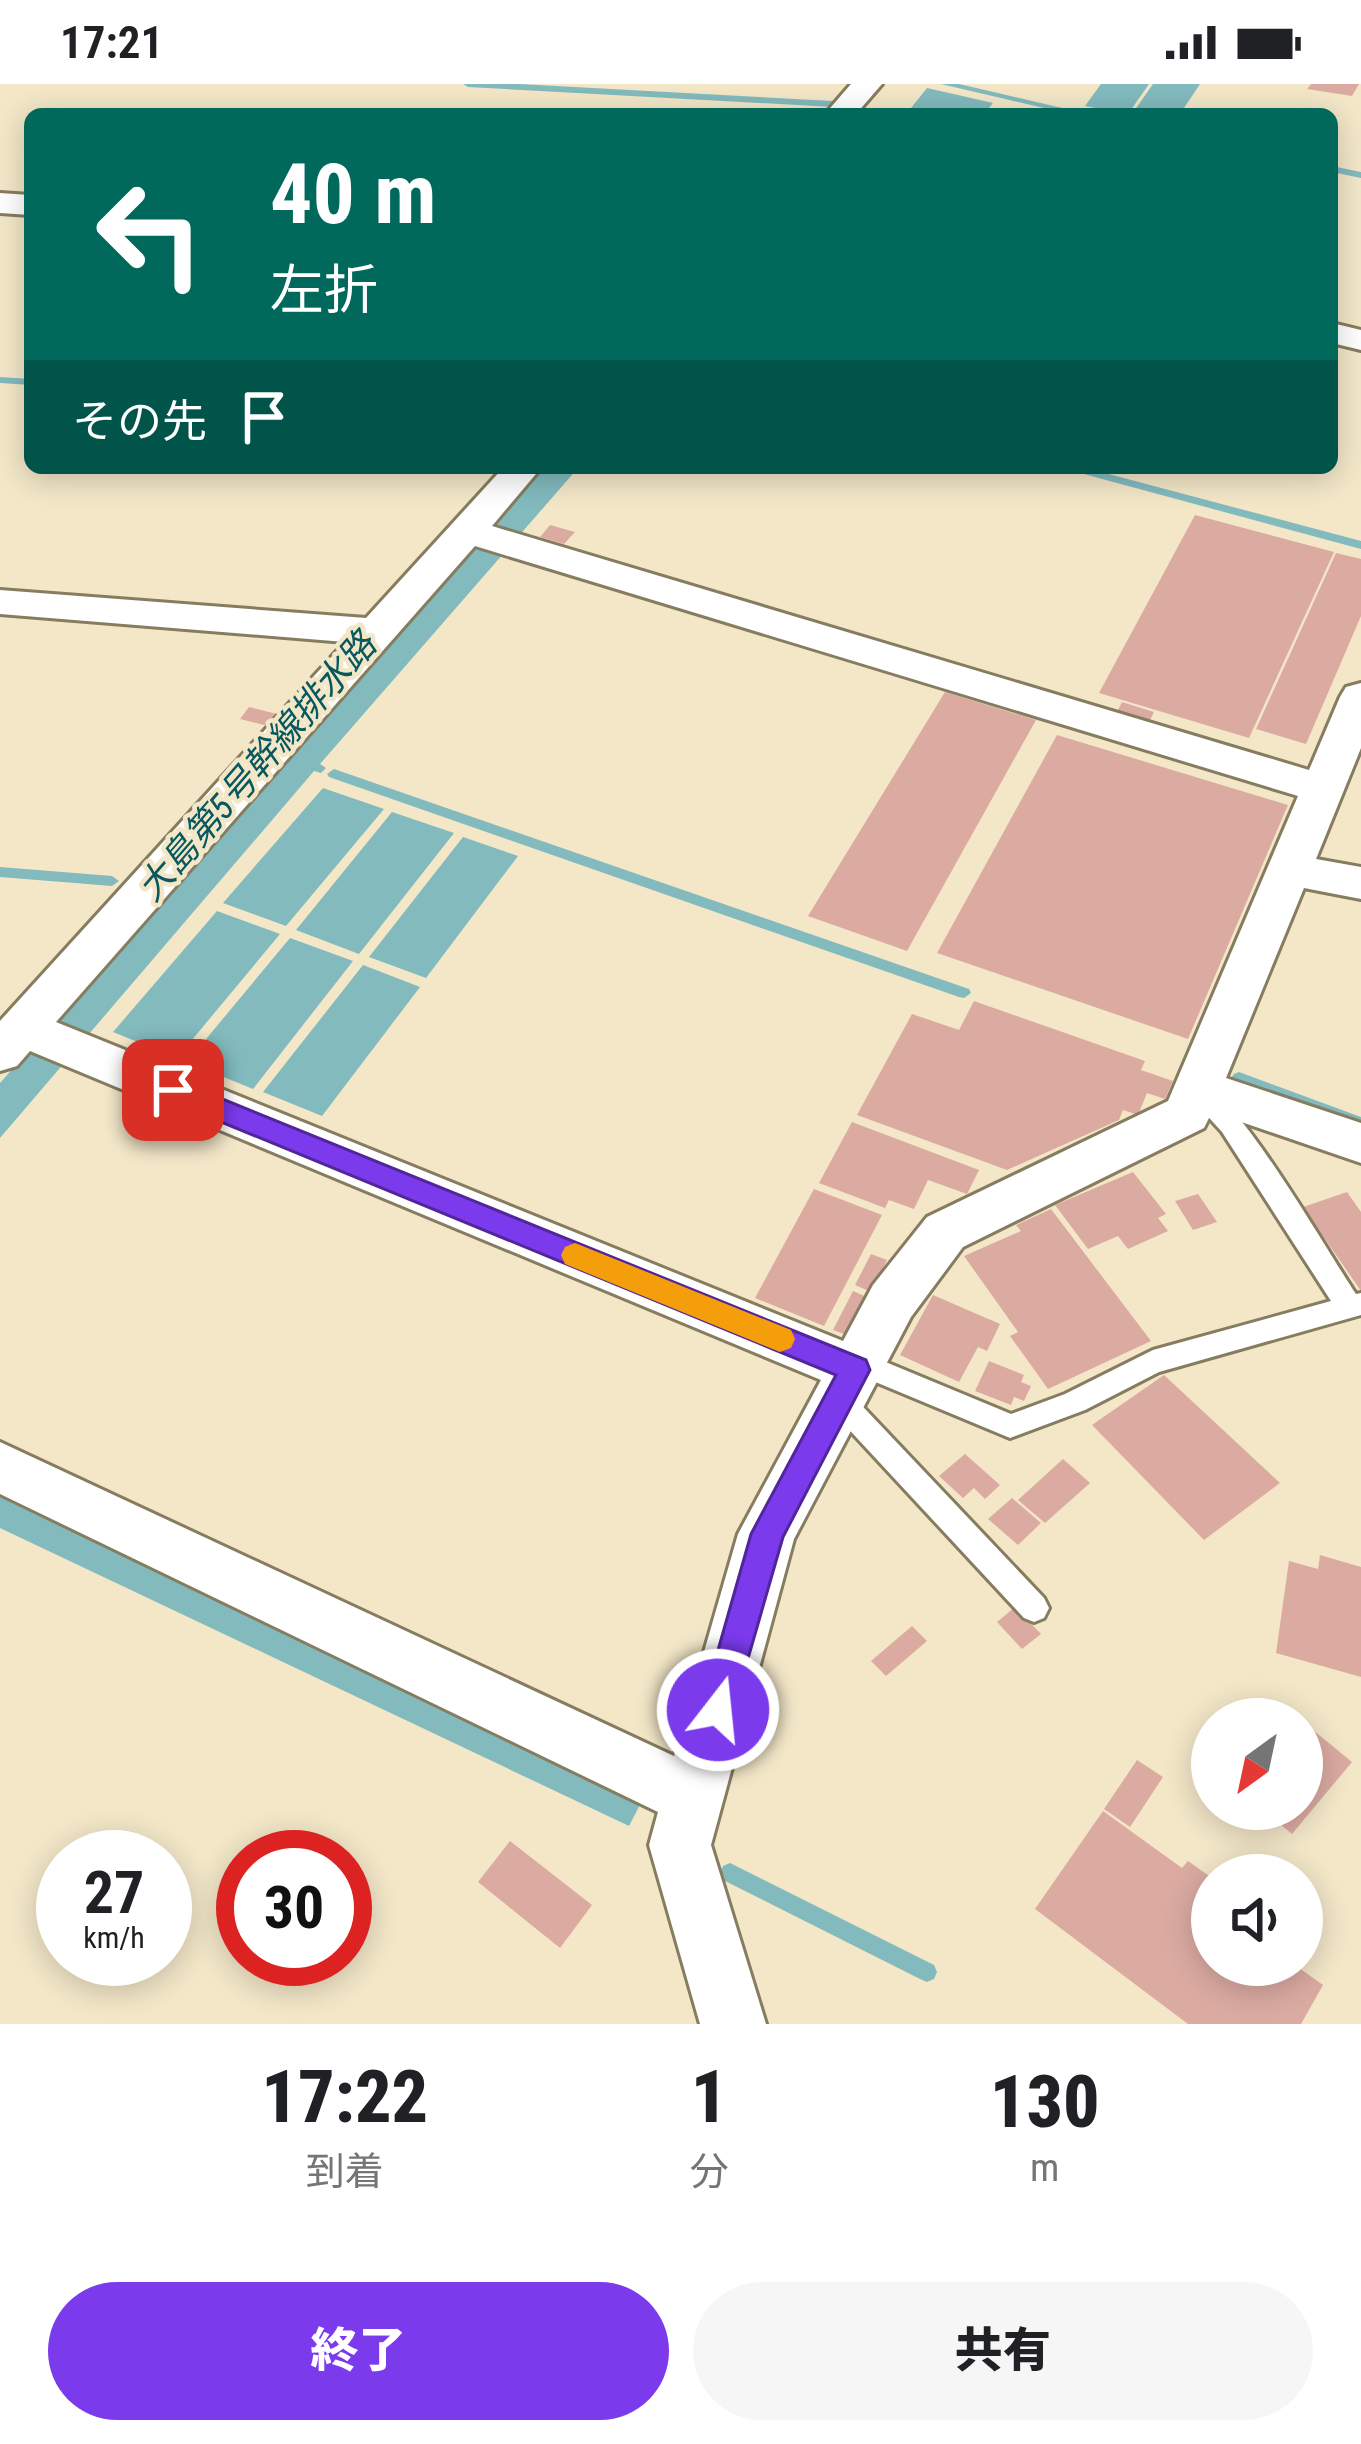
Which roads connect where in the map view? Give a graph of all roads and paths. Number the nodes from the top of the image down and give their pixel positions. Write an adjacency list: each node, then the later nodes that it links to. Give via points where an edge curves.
1 (867, 84): 2 (street)
2 (845, 108)
3 (518, 474): 4 (street)
4 (473, 532): 6 (street); 8 (street)
5 (0, 602): 6 (street)
6 (377, 632): 11 (street)
7 (1361, 697): 8 (street)
8 (1323, 789): 9 (street)
9 (1289, 871): 10 (street); 12 (street)
10 (1361, 883)
11 (19, 1038): 15 (street, via 87,1055)
12 (1198, 1088): 13 (street); 14 (lane); 15 (street, via 1187,1114 945,1232 892,1301)
13 (1361, 1143)
14 (1355, 1305): 15 (lane, via 1153,1362 1010,1426)
15 (851, 1378): 17 (lane); 18 (street, via 767,1534)
16 (0, 1467): 18 (street)
17 (1034, 1608)
18 (694, 1797): 19 (street, via 680,1845)
19 (733, 2024)

